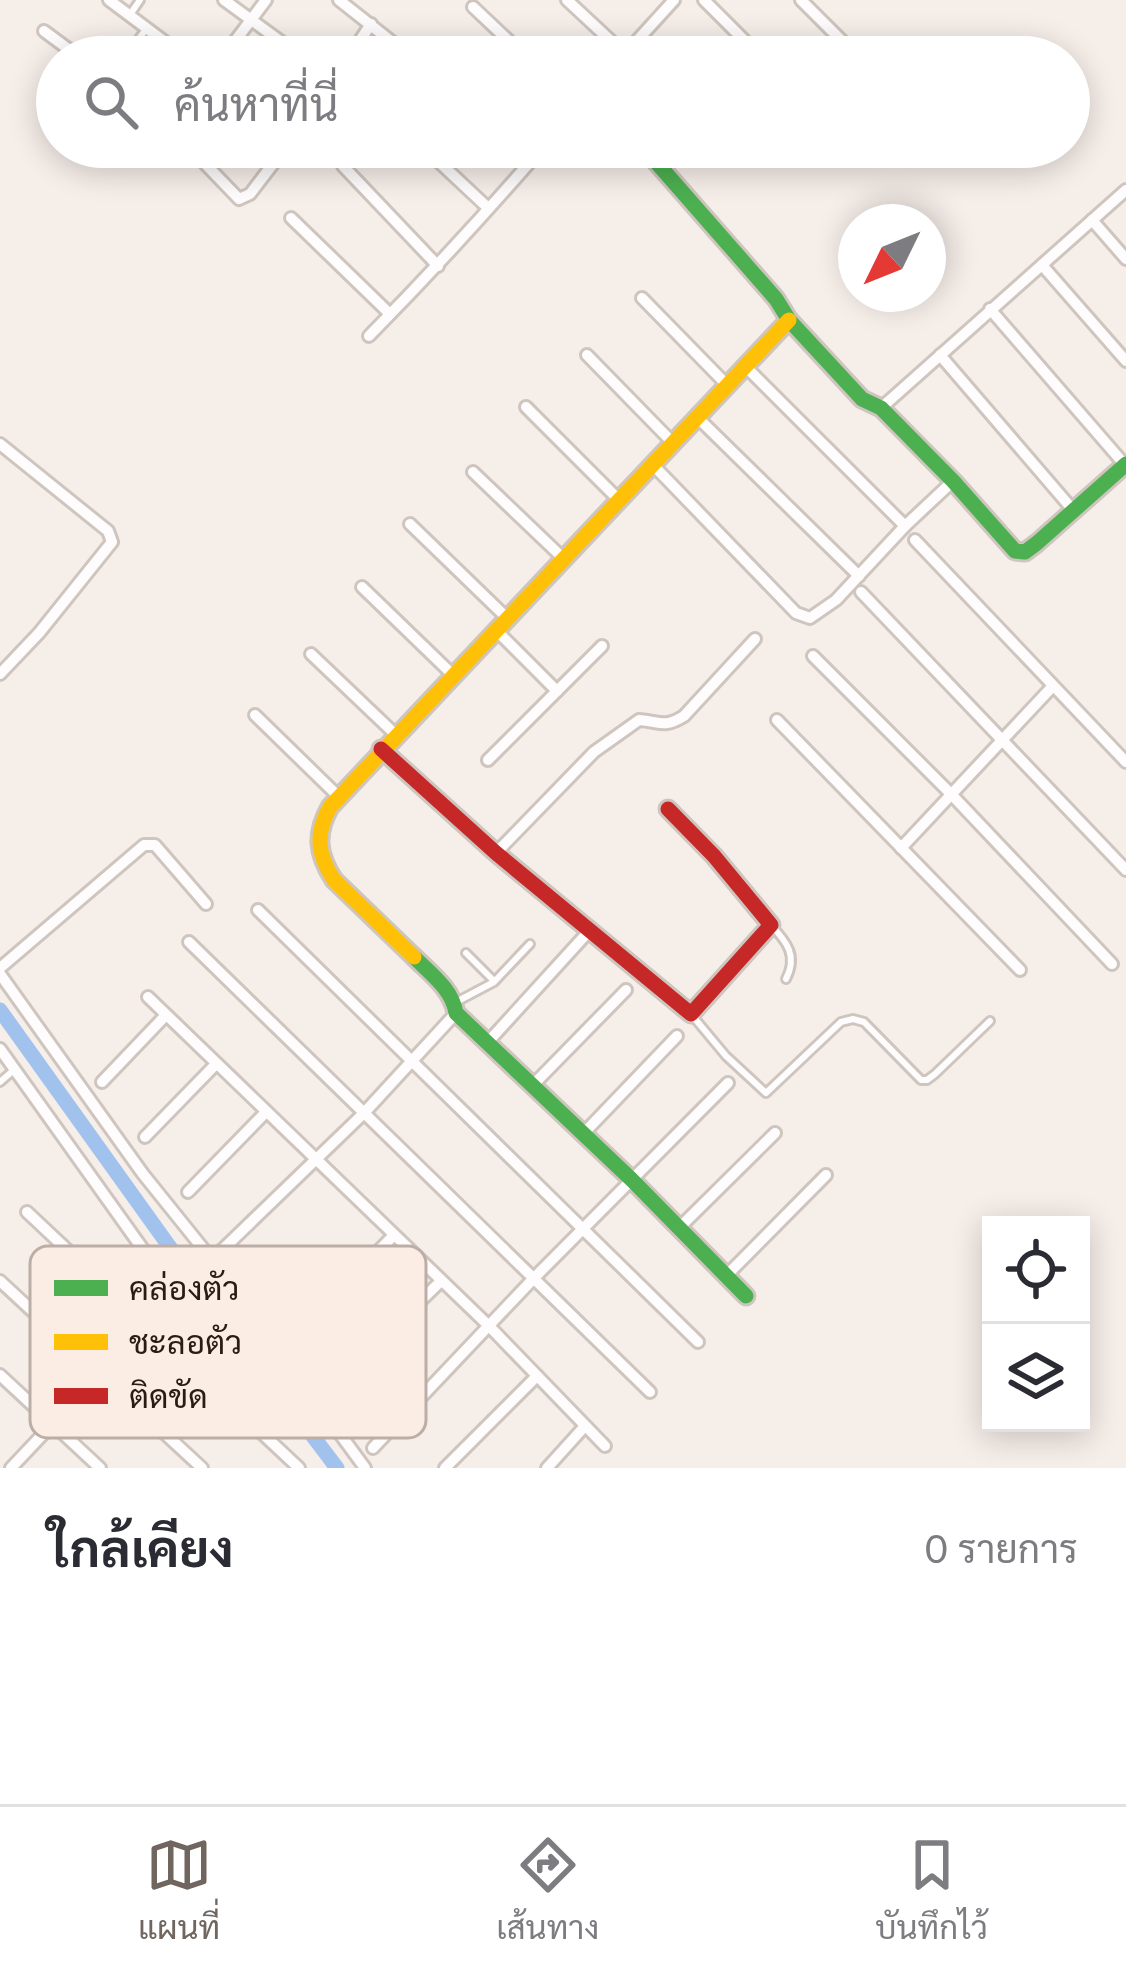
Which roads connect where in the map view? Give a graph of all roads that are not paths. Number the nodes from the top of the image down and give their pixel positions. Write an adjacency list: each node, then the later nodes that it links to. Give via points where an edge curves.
1 (109, 0): 11 (street)
2 (140, 0): 11 (lane)
3 (224, 0): 12 (street)
4 (266, 0): 12 (street)
5 (339, 0): 13 (street)
6 (567, 0): 24 (street)
7 (704, 0): 26 (street)
8 (801, 0): 27 (street)
9 (670, 1): 25 (street)
10 (473, 7): 23 (street)
11 (129, 16): 14 (street)
12 (251, 21): 19 (street); 20 (street)
13 (370, 24): 21 (street); 22 (street)
14 (147, 28): 17 (lane); 18 (street)
15 (44, 32): 16 (street)
16 (50, 36)
17 (141, 36)
18 (157, 36)
19 (239, 36)
20 (272, 36)
21 (362, 36)
22 (385, 36)
23 (504, 36)
24 (604, 36)
25 (641, 36)
26 (740, 36)
27 (837, 36)
28 (209, 168): 29 (street, via 239,199)
29 (270, 168)
30 (345, 168): 40 (street)
31 (445, 168): 35 (street)
32 (519, 168): 35 (street)
33 (661, 168): 44 (street)
34 (1126, 190): 37 (street)
35 (487, 207): 40 (street)
36 (292, 218): 43 (street)
37 (1092, 220): 38 (street); 39 (street)
38 (1126, 259)
39 (1042, 265): 42 (street); 48 (street)
40 (438, 266): 43 (street)
41 (642, 298): 50 (street)
42 (990, 309): 47 (street); 56 (street)
43 (390, 314): 45 (street)
44 (789, 320): 49 (street); 52 (street, via 862,400)
45 (369, 336)
46 (587, 355): 55 (street)
47 (940, 355): 52 (street); 61 (street)
48 (1126, 361)
49 (747, 368): 50 (street); 63 (street)
50 (728, 386): 53 (street)
51 (526, 407): 60 (street)
52 (881, 408): 59 (street)
53 (699, 418): 55 (street); 66 (street)
54 (0, 444): 74 (street, via 112,542)
55 (674, 444): 57 (street)
56 (1125, 465): 61 (street)
57 (653, 466): 60 (street); 66 (street, via 796,613 821,613)
58 (473, 472): 65 (street)
59 (953, 481): 61 (street, via 1015,551 1025,552); 63 (street)
60 (620, 502): 65 (street)
61 (1073, 510)
62 (410, 524): 69 (street)
63 (905, 526): 66 (street)
64 (915, 540): 76 (street)
65 (565, 560): 69 (street)
66 (859, 576)
67 (362, 587): 75 (street)
68 (861, 592): 81 (street)
69 (503, 625): 75 (street); 77 (street)
70 (755, 639): 89 (street, via 684,716 671,724 639,720 594,752)
71 (602, 646): 77 (street)
72 (311, 654): 80 (street)
73 (813, 656): 85 (street)
74 (0, 674)
75 (453, 675): 80 (street)
76 (1052, 687): 81 (street); 84 (street)
77 (557, 692): 83 (street)
78 (255, 715): 86 (street)
79 (777, 720): 88 (street)
80 (395, 735): 82 (street)
81 (1002, 740): 85 (street); 90 (street)
82 (381, 749): 86 (street); 89 (street)
83 (488, 760)
84 (1126, 762)
85 (951, 794): 88 (street); 98 (street)
86 (338, 796): 105 (street, via 318,836 323,866 441,983)
87 (668, 809): 93 (street)
88 (902, 848): 99 (street)
89 (496, 854): 94 (street)
90 (1126, 870)
91 (206, 904): 100 (street, via 162,851 144,845)
92 (258, 910): 112 (street)
93 (771, 925): 101 (lane, via 793,959); 106 (street)
94 (590, 930): 106 (street); 110 (street)
95 (189, 943): 120 (street)
96 (530, 944): 102 (lane)
97 (466, 953): 102 (lane)
98 (1112, 964)
99 (1020, 970)
100 (0, 971): 134 (street)
101 (786, 979)
102 (494, 982): 105 (lane)
103 (626, 990): 118 (street)
104 (148, 998): 107 (street)
105 (455, 1008): 110 (street); 112 (street)
106 (691, 1014): 108 (lane, via 766,1093 841,1022 865,1022 927,1080)
107 (166, 1015): 113 (street); 116 (street)
108 (990, 1021)
109 (676, 1036): 122 (street)
110 (488, 1042): 118 (street)
111 (0, 1049): 114 (street)
112 (413, 1062): 120 (street); 130 (street)
113 (216, 1064): 119 (street); 123 (street)
114 (14, 1070): 115 (lane); 133 (street)
115 (0, 1082)
116 (102, 1082)
117 (728, 1082): 126 (street)
118 (533, 1085): 122 (street)
119 (266, 1112): 124 (street); 127 (street)
120 (364, 1113): 124 (street); 140 (street)
121 (775, 1133): 129 (street)
122 (583, 1134): 126 (street)
123 (145, 1137)
124 (316, 1160): 131 (street); 135 (street)
125 (826, 1175): 139 (street)
126 (632, 1180): 129 (street); 130 (street)
127 (188, 1192)
128 (27, 1212): 132 (street)
129 (678, 1229): 139 (street)
130 (583, 1230): 140 (street); 147 (street)
131 (394, 1235): 136 (street); 137 (street)
132 (64, 1246)
133 (140, 1246)
134 (194, 1246)
135 (228, 1246)
136 (383, 1246)
137 (405, 1246)
138 (426, 1266): 142 (street)
139 (726, 1276): 144 (street)
140 (534, 1279): 146 (street); 151 (street)
141 (0, 1281): 145 (street)
142 (442, 1281): 143 (street); 146 (street)
143 (426, 1296)
144 (746, 1296)
145 (30, 1309)
146 (489, 1326): 149 (street); 150 (street)
147 (698, 1342)
148 (0, 1375): 152 (street)
149 (537, 1376): 153 (street); 167 (street)
150 (426, 1392)
151 (650, 1392)
152 (30, 1403)
153 (586, 1426): 160 (street); 168 (street)
154 (38, 1438): 162 (street)
155 (67, 1438): 163 (street)
156 (170, 1438): 164 (street)
157 (268, 1438): 165 (street)
158 (342, 1438): 166 (street)
159 (383, 1438): 161 (street)
160 (605, 1446)
161 (373, 1448)
162 (6, 1466)
163 (100, 1468)
164 (202, 1468)
165 (299, 1468)
166 (365, 1468)
167 (445, 1468)
168 (547, 1468)

